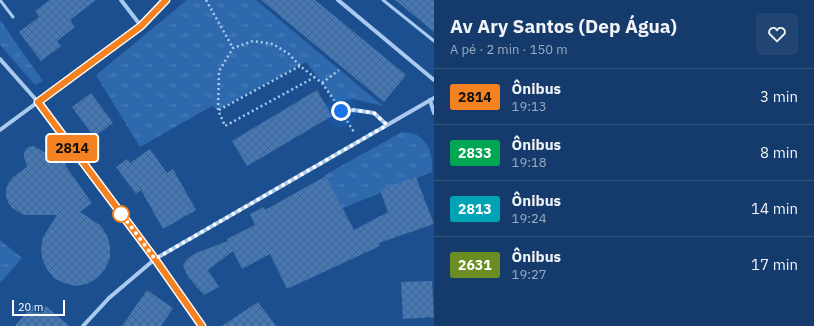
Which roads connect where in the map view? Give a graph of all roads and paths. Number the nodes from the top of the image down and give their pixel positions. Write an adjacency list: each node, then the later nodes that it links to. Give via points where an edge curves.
1 (0, 0): 7 (lane)
2 (121, 0): 8 (street)
3 (166, 0): 8 (street)
4 (206, 0): 10 (path)
5 (338, 0): 15 (street)
6 (383, 0): 9 (lane)
7 (13, 17)
8 (141, 26): 17 (street)
9 (434, 41)
10 (233, 48): 12 (path, via 253,42 273,44 289,54); 18 (path, via 219,71)
11 (0, 59): 17 (street)
12 (300, 66): 14 (path); 18 (path)
13 (339, 70): 14 (path, via 322,83)
14 (314, 77): 18 (path, via 225,126)
15 (434, 80)
16 (432, 99): 20 (street); 21 (street)
17 (38, 102): 22 (street); 23 (street)
18 (218, 110)
19 (341, 111): 21 (street, via 374,113)
20 (434, 113)
21 (387, 125): 23 (street)
22 (0, 130)
23 (155, 259): 24 (street, via 109,298); 25 (street)
24 (83, 326)
25 (202, 326)

